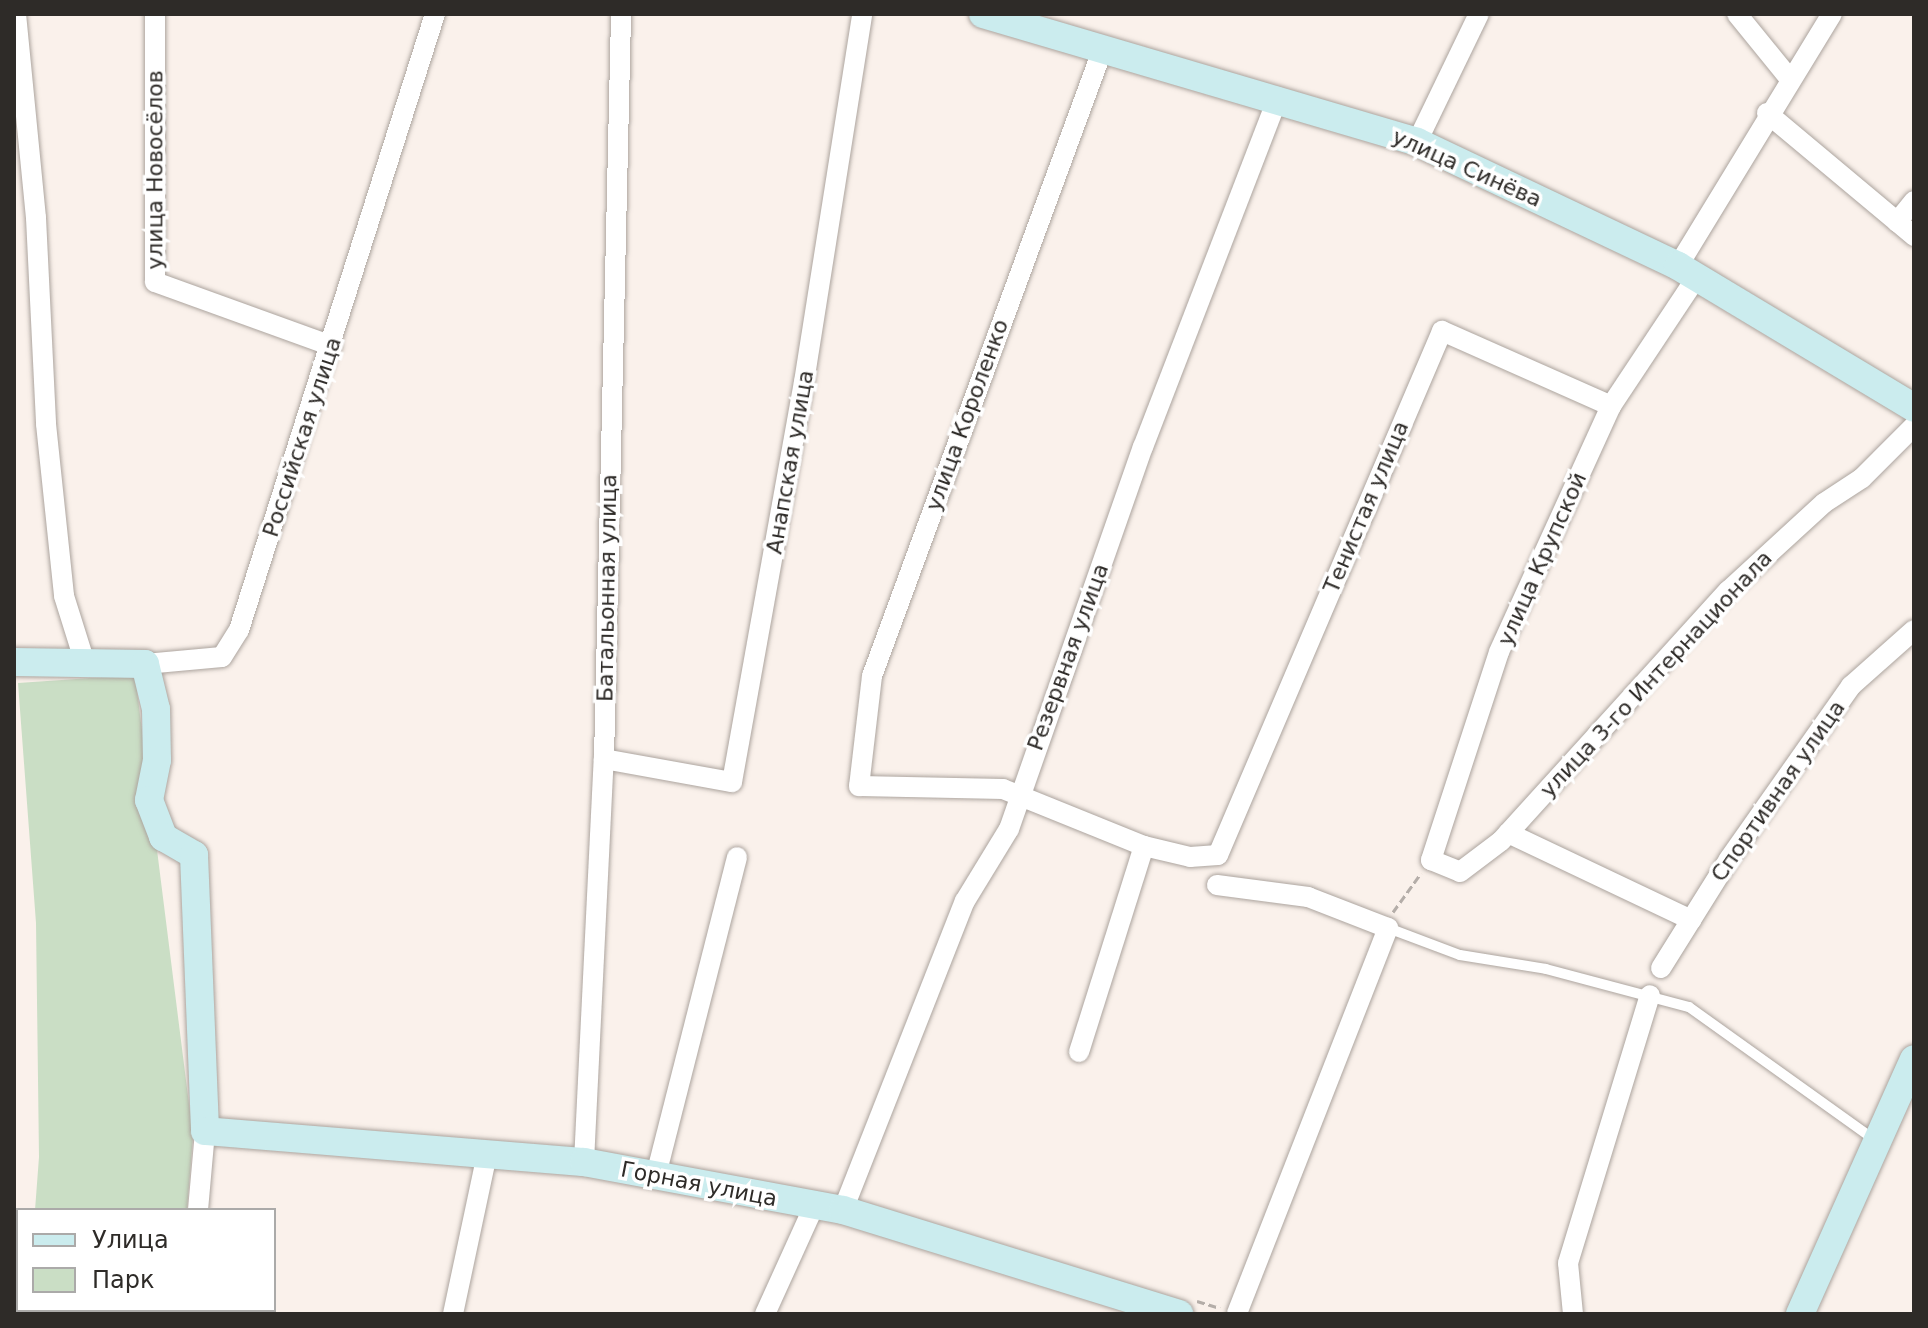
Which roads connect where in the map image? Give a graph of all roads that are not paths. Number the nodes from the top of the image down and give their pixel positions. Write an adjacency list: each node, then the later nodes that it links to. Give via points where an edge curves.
1 (16, 14): 25 (street, via 62,580)
2 (155, 14): 19 (street, улица Новосёлов, via 155,282)
3 (435, 14): 19 (street, Российская улица)
4 (621, 14): 27 (street, Батальонная улица)
5 (862, 14): 27 (street, Анапская улица, via 804,382 732,782)
6 (983, 14): 10 (main road, улица Синёва)
7 (1479, 14): 14 (street)
8 (1737, 14): 11 (street)
9 (1832, 14): 11 (street, улица Крупской)
10 (1102, 51): 12 (main road, улица Синёва); 28 (street, улица Короленко, via 872,676 859,786 1003,789)
11 (1789, 78): 13 (street, улица Крупской)
12 (1278, 97): 14 (main road, улица Синёва); 28 (street, Резервная улица, via 1143,447)
13 (1767, 113): 16 (street); 18 (street, улица Крупской)
14 (1417, 142): 18 (main road, улица Синёва)
15 (1914, 201): 16 (street)
16 (1897, 222): 17 (street)
17 (1914, 236)
18 (1687, 272): 20 (street, улица Крупской); 21 (main road, улица Синёва)
19 (332, 346): 26 (street, Российская улица, via 239,630 222,657)
20 (1611, 406): 30 (street, Тенистая улица, via 1442,331 1218,855 1190,857); 32 (street, улица Крупской, via 1499,652)
21 (1914, 408)
22 (1914, 426): 29 (street, улица 3-го Интернационала, via 1862,478 1824,503 1728,591)
23 (1914, 630): 34 (street, Спортивная улица, via 1851,686)
24 (14, 662): 25 (main road, Российская улица)
25 (85, 663): 26 (main road, Российская улица)
26 (145, 664): 40 (main road, via 157,721 149,800 163,837 194,855)
27 (604, 759): 43 (street, Батальонная улица)
28 (1019, 796): 30 (street); 47 (street, Резервная улица, via 1009,829 965,901)
29 (1508, 833): 32 (street, улица 3-го Интернационала, via 1460,872); 34 (street)
30 (1144, 846): 38 (street)
31 (737, 857): 44 (street)
32 (1431, 860)
33 (1217, 885): 35 (street, via 1308,897)
34 (1691, 920): 36 (street, Спортивная улица)
35 (1386, 926): 37 (lane, via 1460,955 1546,969); 51 (street)
36 (1661, 968)
37 (1650, 995): 41 (lane, via 1709,1017); 52 (street, via 1568,1263)
38 (1079, 1052)
39 (1914, 1059): 41 (main road)
40 (205, 1131): 42 (main road, Горная улица); 46 (street)
41 (1880, 1144): 53 (main road)
42 (487, 1154): 43 (main road, Горная улица); 48 (street)
43 (584, 1162): 44 (main road, Горная улица)
44 (656, 1175): 45 (main road, Горная улица)
45 (814, 1206): 47 (main road, Горная улица); 49 (street)
46 (198, 1208)
47 (843, 1210): 50 (main road, Горная улица)
48 (453, 1314)
49 (765, 1314)
50 (1179, 1314)
51 (1237, 1314)
52 (1573, 1314)
53 (1800, 1314)

